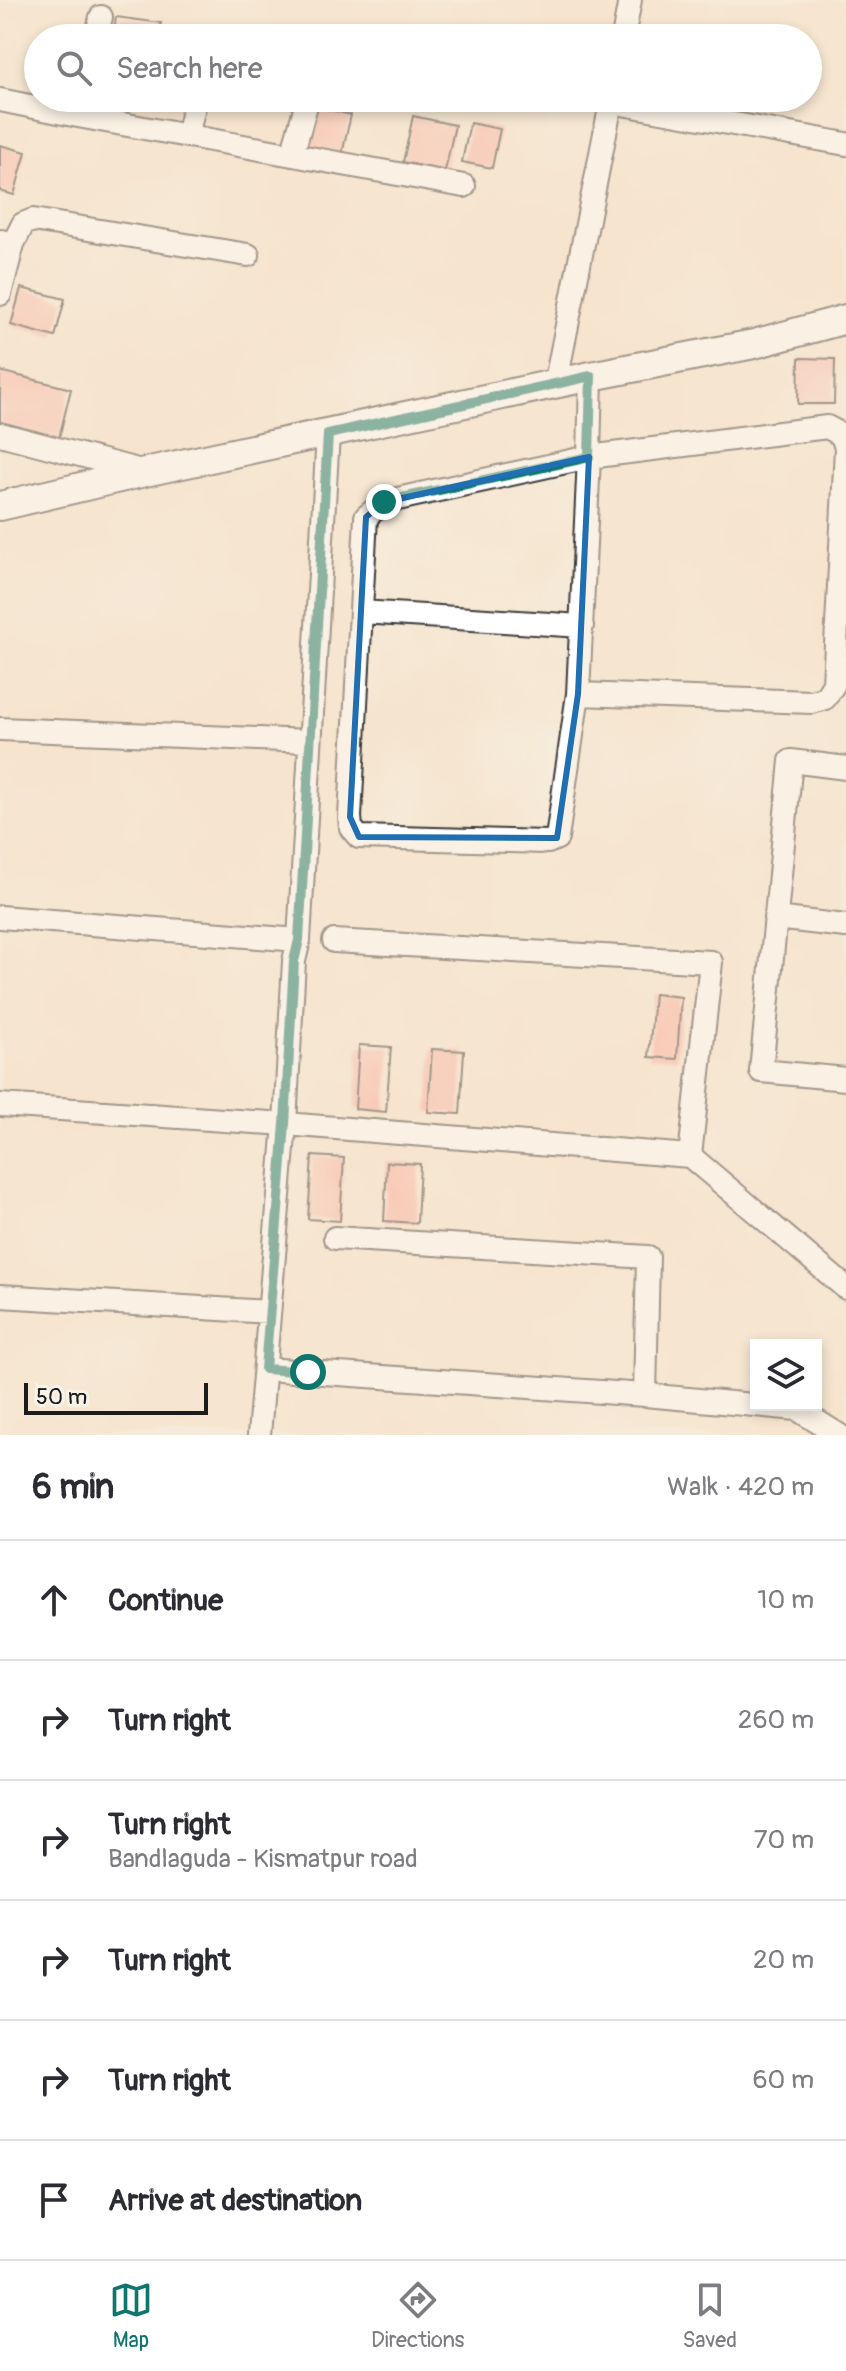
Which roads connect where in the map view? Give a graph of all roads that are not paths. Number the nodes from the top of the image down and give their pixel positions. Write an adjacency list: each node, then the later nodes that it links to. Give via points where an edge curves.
1 (630, 0): 2 (street)
2 (626, 24)
3 (0, 100): 4 (street)
4 (24, 102)
5 (98, 112): 10 (street)
6 (193, 112): 10 (street)
7 (304, 112): 12 (street)
8 (609, 112): 19 (street)
9 (675, 112): 11 (street)
10 (187, 136): 12 (street)
11 (846, 144)
12 (292, 155): 13 (street)
13 (464, 186)
14 (7, 242): 15 (street, via 33,220); 16 (street)
15 (248, 255)
16 (0, 294)
17 (846, 319): 18 (street, via 754,344)
18 (591, 376): 19 (street); 22 (street)
19 (555, 386): 21 (street)
20 (0, 434): 23 (street)
21 (328, 434): 23 (street); 29 (street)
22 (589, 457): 25 (street, via 384,502 366,517); 26 (street); 27 (street, via 827,427 842,435 846,448 834,684 825,698 812,702)
23 (145, 472): 24 (street)
24 (0, 506)
25 (361, 612): 26 (street); 27 (street, via 350,817 359,837 548,842 557,838)
26 (582, 626): 27 (street)
27 (578, 694)
28 (0, 729): 29 (street)
29 (310, 741): 34 (street)
30 (846, 768): 32 (street, via 791,761)
31 (0, 917): 34 (street)
32 (775, 918): 33 (street); 36 (street, via 761,1071)
33 (846, 926)
34 (299, 940): 38 (street)
35 (334, 941): 39 (street, via 711,962)
36 (846, 1079)
37 (0, 1105): 38 (street)
38 (285, 1124): 39 (street); 43 (street)
39 (690, 1156): 41 (street)
40 (335, 1238): 45 (street, via 648,1257)
41 (846, 1288)
42 (0, 1296): 43 (street)
43 (269, 1312): 44 (street)
44 (265, 1369): 45 (street); 46 (street)
45 (645, 1395): 47 (street, via 797,1409)
46 (259, 1435)
47 (839, 1435)

